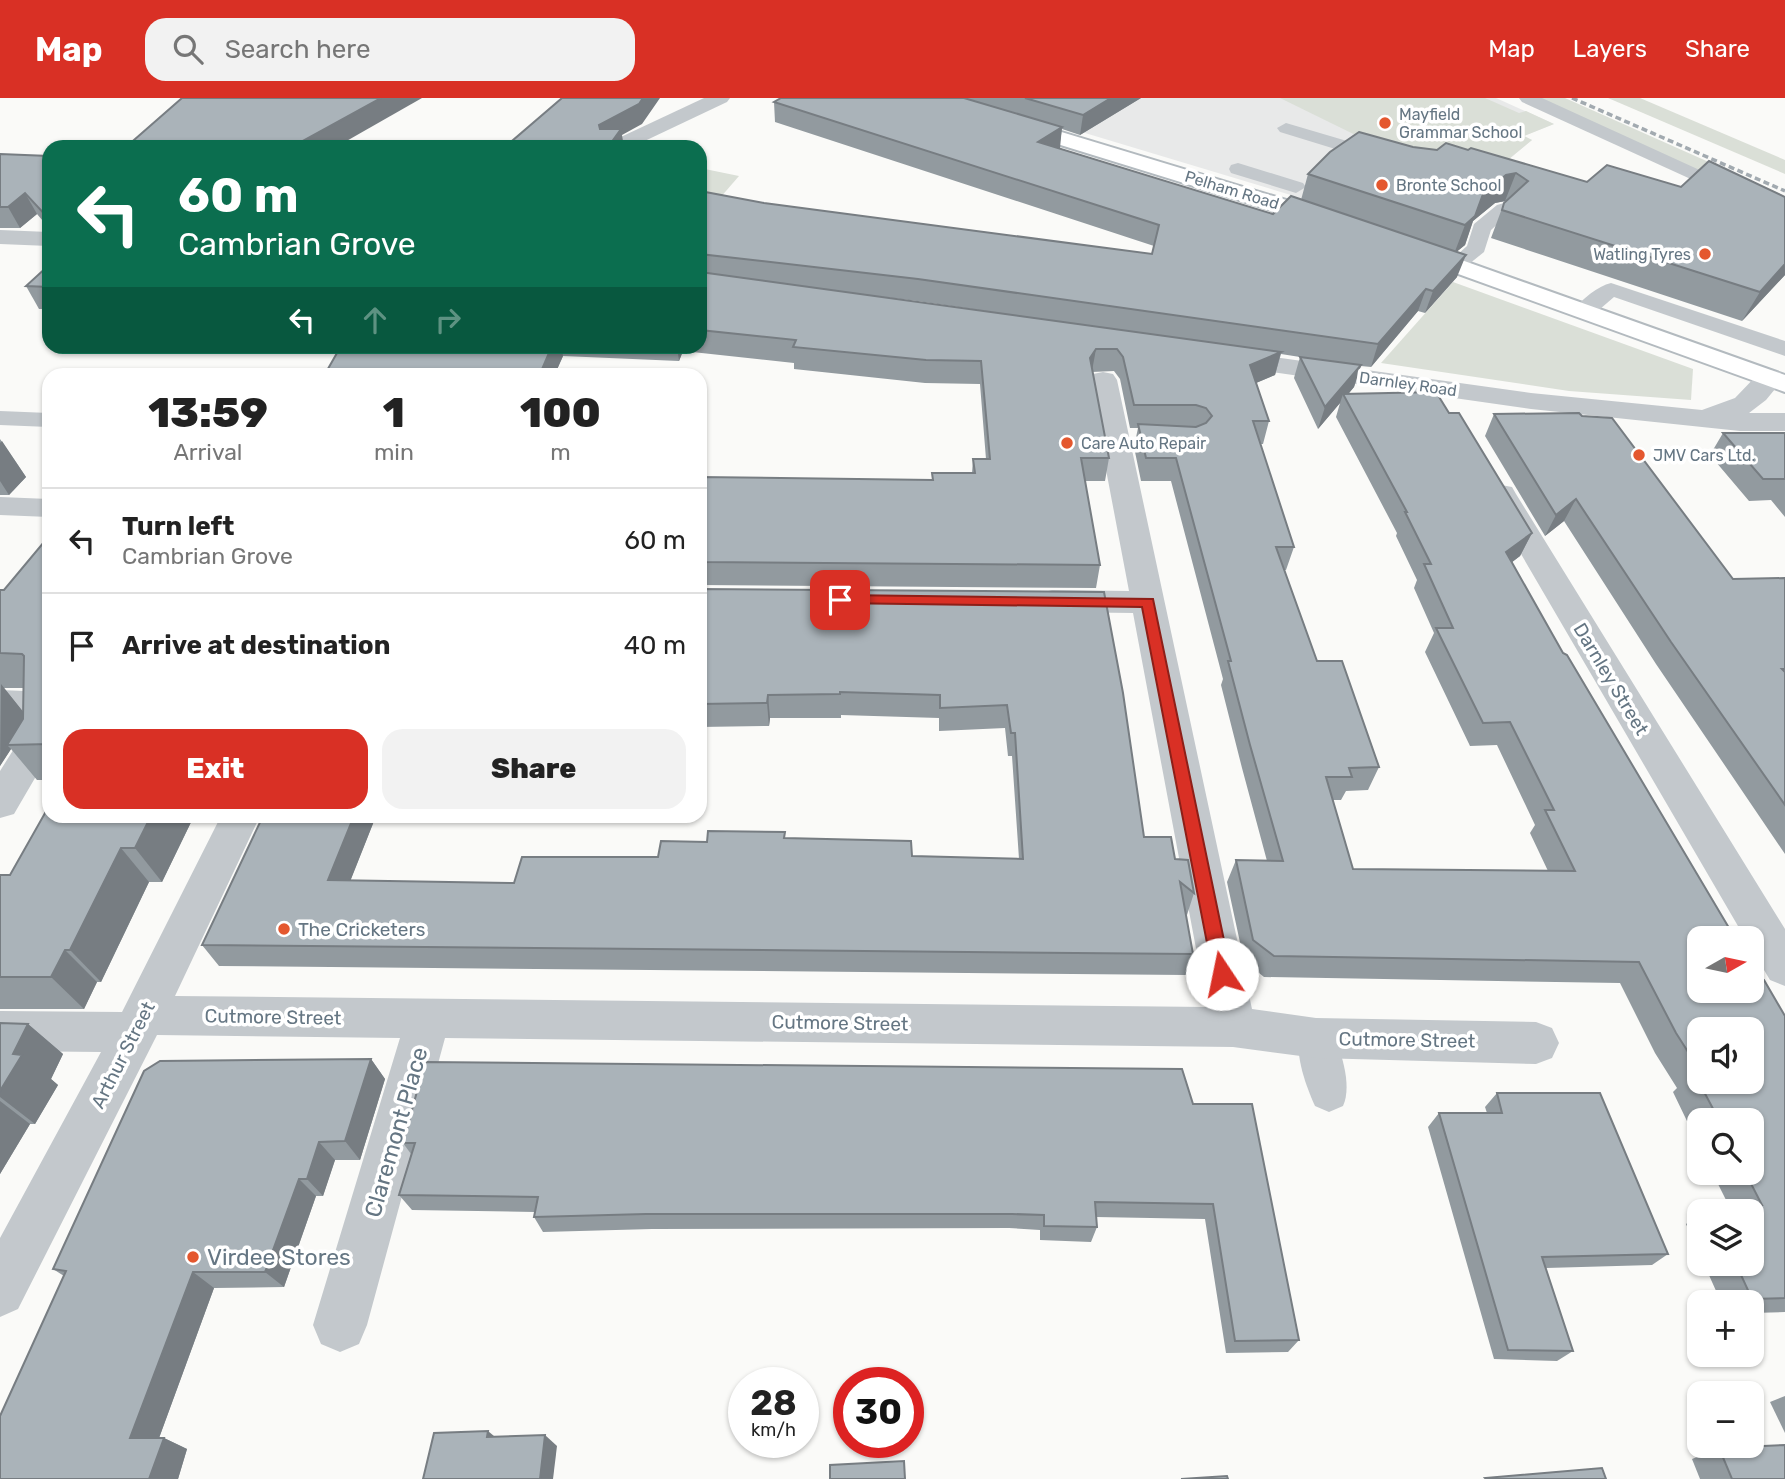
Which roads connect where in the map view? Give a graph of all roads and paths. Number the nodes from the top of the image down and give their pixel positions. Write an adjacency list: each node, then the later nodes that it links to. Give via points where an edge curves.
1 (720, 98): 5 (street)
2 (928, 98): 8 (street, Pelham Road)
3 (1528, 98): 10 (lane)
4 (1286, 128): 6 (lane)
5 (630, 140)
6 (1405, 165)
7 (1238, 169): 8 (lane, via 1302,182)
8 (1277, 204): 11 (street, Pelham Road)
9 (1504, 209): 15 (lane, via 1481,228 1477,248)
10 (1785, 216)
11 (1352, 228)
12 (0, 237): 13 (street)
13 (42, 239)
14 (1389, 241): 15 (street)
15 (1457, 264): 16 (street)
16 (1585, 310): 17 (lane, via 1611,289); 18 (street)
17 (1705, 321): 18 (lane); 19 (lane)
18 (1679, 345): 21 (street)
19 (1785, 349)
20 (1193, 353): 23 (street, Darnley Road)
21 (1780, 379): 25 (street, Darnley Road, via 1747,405)
22 (1103, 380): 33 (street, via 1128,438)
23 (1440, 389): 25 (street, Darnley Road); 28 (street)
24 (0, 418): 26 (lane)
25 (1702, 418): 27 (street, Darnley Road)
26 (42, 421)
27 (1785, 422)
28 (1461, 425)
29 (1482, 461): 39 (street, Darnley Street)
30 (0, 506): 31 (street)
31 (42, 508)
32 (1022, 601): 33 (street)
33 (1148, 602): 42 (street)
34 (0, 703): 35 (street)
35 (42, 705)
36 (42, 734): 37 (street)
37 (0, 803)
38 (237, 823): 41 (street, Arthur Street)
39 (1785, 967)
40 (428, 1019): 41 (street, Cutmore Street); 42 (street, Cutmore Street); 48 (street, Claremont Place)
41 (139, 1023): 43 (street, Cutmore Street); 47 (street, Arthur Street)
42 (1233, 1027): 44 (street, Cutmore Street)
43 (0, 1031)
44 (1316, 1038): 45 (street, Cutmore Street); 46 (lane)
45 (1536, 1043)
46 (1329, 1093)
47 (0, 1291)
48 (340, 1325)

